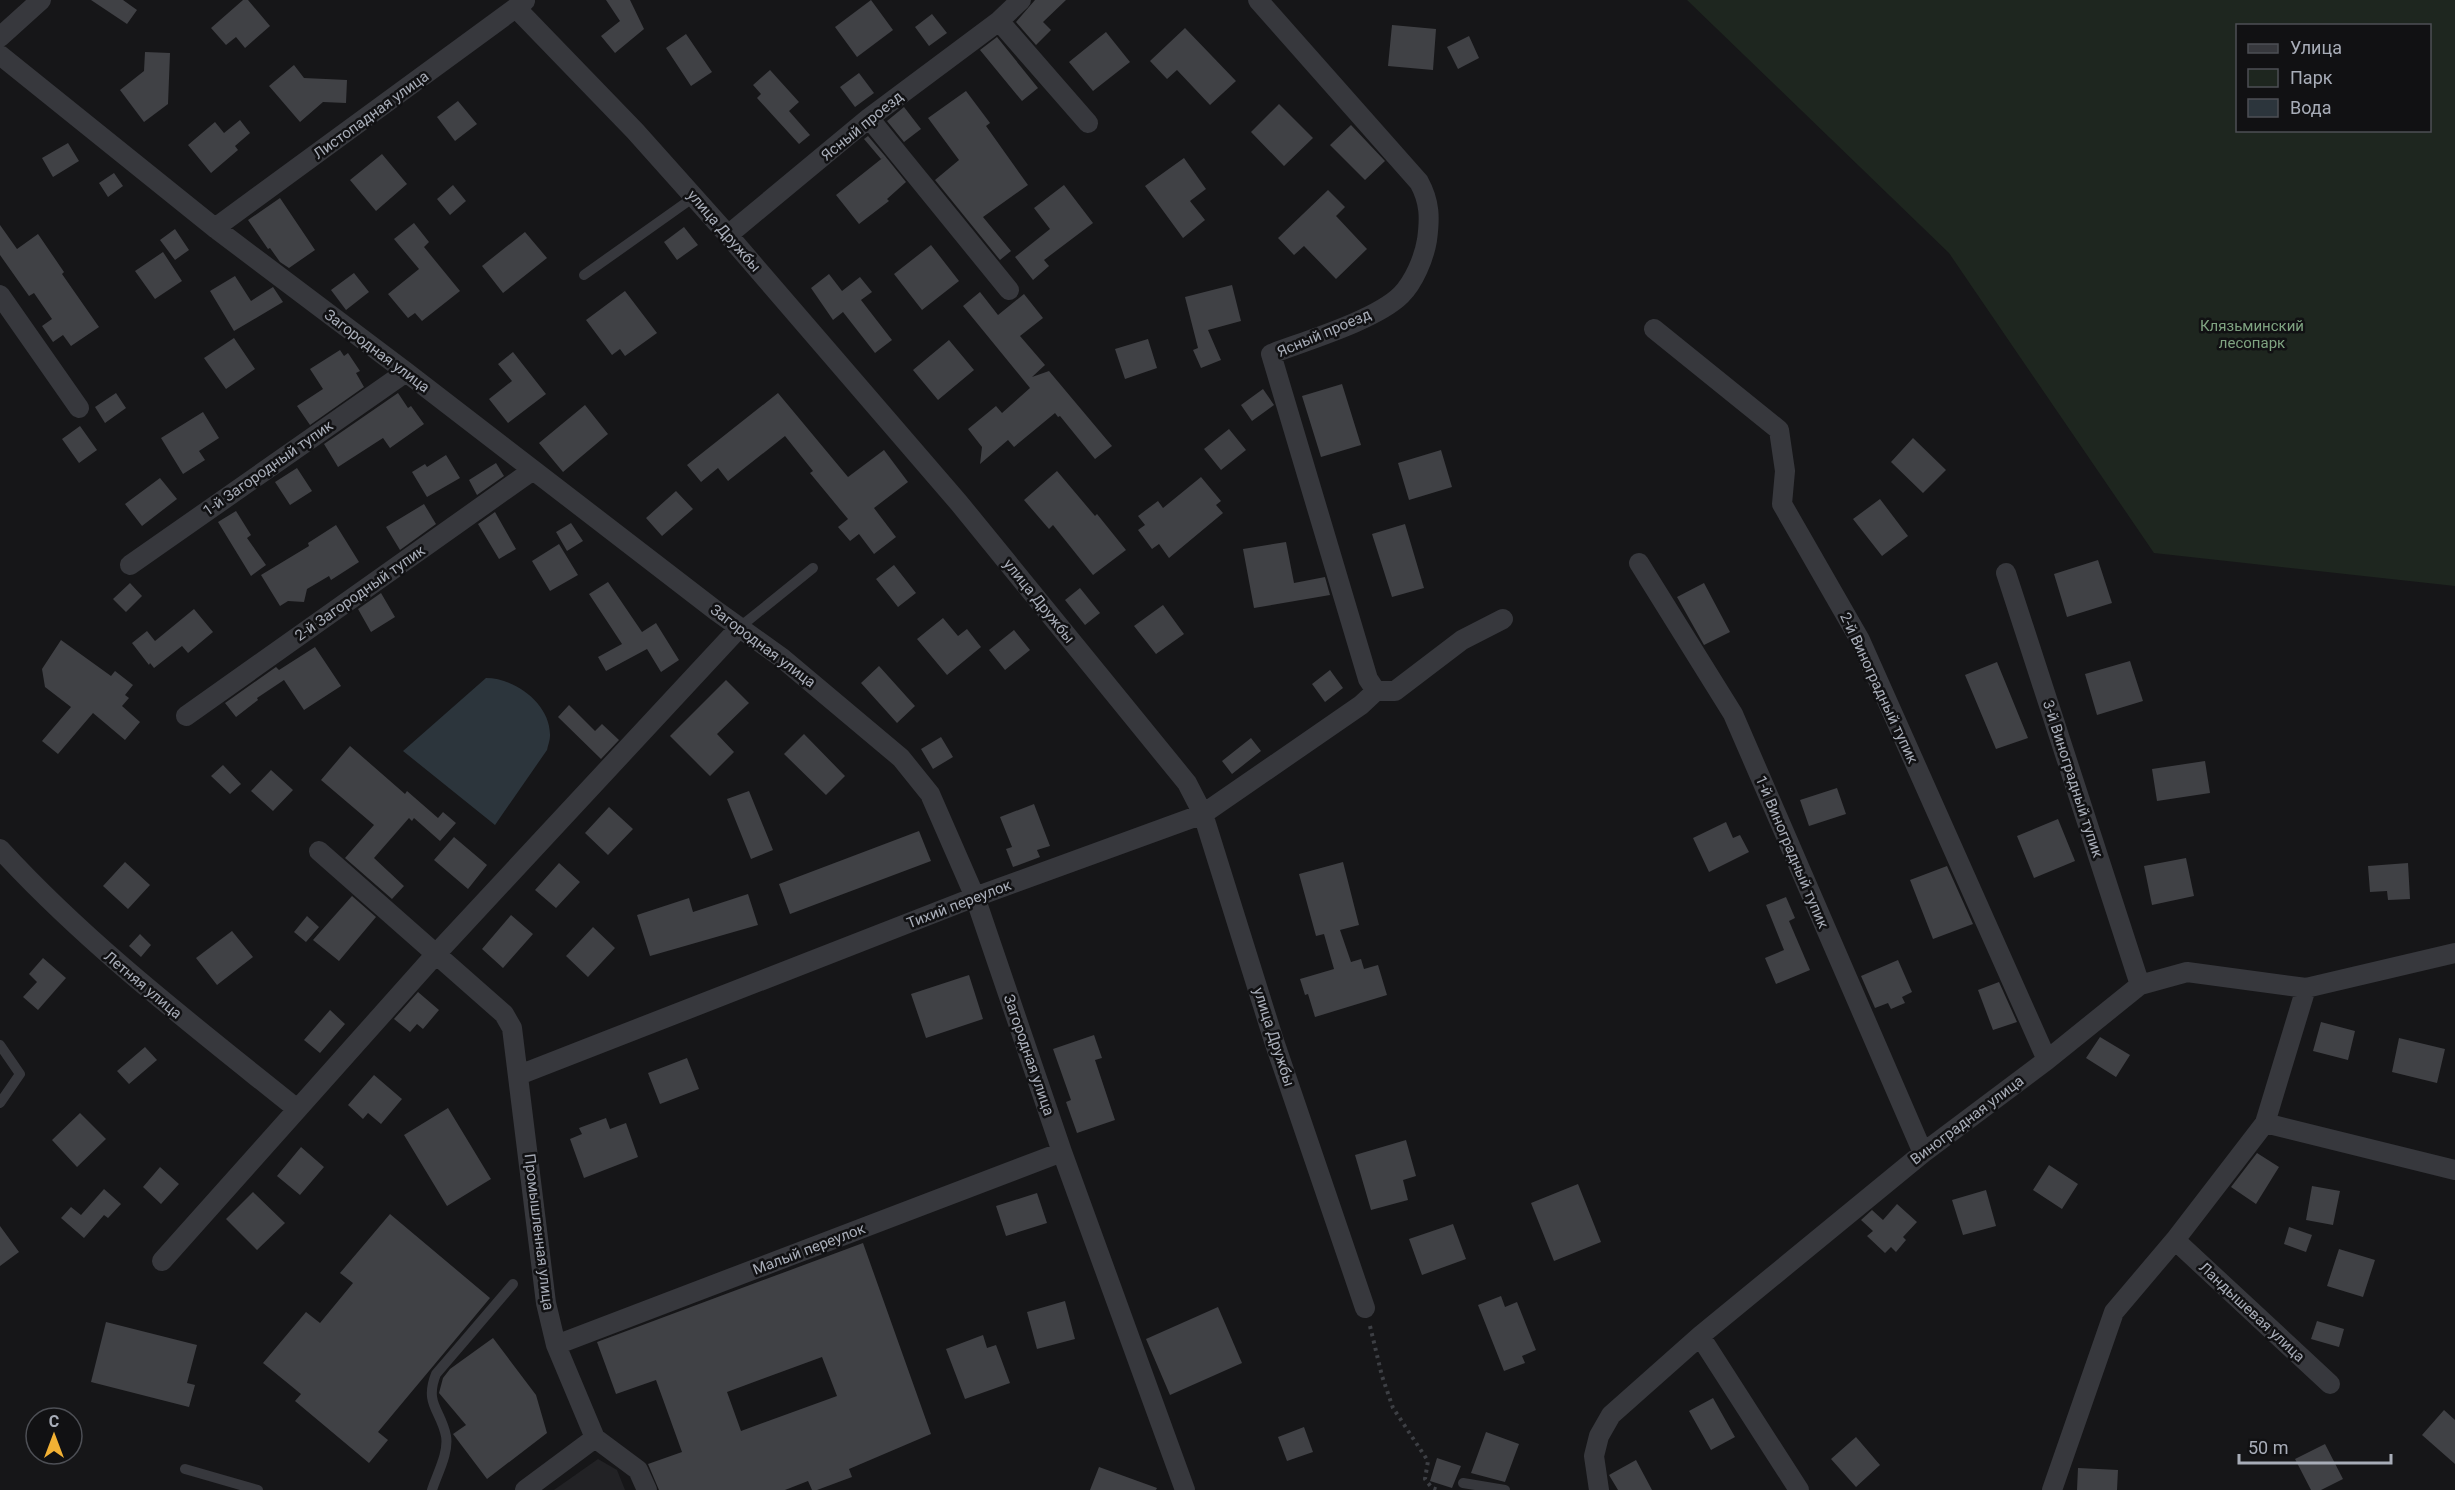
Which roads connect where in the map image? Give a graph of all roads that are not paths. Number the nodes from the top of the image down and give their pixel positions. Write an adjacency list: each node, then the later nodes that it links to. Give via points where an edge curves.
1 (41, 0): 6 (street)
2 (1021, 0): 5 (street, Ясный проезд)
3 (1258, 0): 26 (street, Ясный проезд, via 1419,182 1430,213 1426,244 1401,295 1345,326 1270,354 1368,679)
4 (521, 4): 10 (street, улица Дружбы); 11 (street, Листопадная улица)
5 (999, 21): 8 (street, Ясный проезд); 9 (street)
6 (0, 37)
7 (0, 55): 11 (street, Загородная улица)
8 (869, 118): 12 (street, Ясный проезд); 14 (street)
9 (1088, 123)
10 (694, 197): 12 (street, улица Дружбы); 13 (lane)
11 (215, 228): 17 (street, Загородная улица)
12 (728, 235): 28 (street, улица Дружбы, via 959,503 1187,783)
13 (584, 275)
14 (1009, 290)
15 (0, 295): 18 (street)
16 (1654, 328): 37 (street, 2-й Виноградный тупик, via 1779,430 1785,471 1782,504 1860,640)
17 (406, 372): 19 (street, Загородная улица); 21 (street, 1-й Загородный тупик)
18 (80, 408)
19 (533, 470): 25 (street, Загородная улица); 27 (street, 2-й Загородный тупик)
20 (1639, 563): 43 (street, 1-й Виноградный тупик, via 1732,714)
21 (130, 565)
22 (813, 568): 25 (lane)
23 (2006, 573): 34 (street, 3-й Виноградный тупик)
24 (1503, 619): 26 (street, via 1462,640 1395,691)
25 (740, 627): 31 (street, Загородная улица, via 901,758 930,794); 33 (street)
26 (1376, 691): 28 (street, Тихий переулок)
27 (186, 716)
28 (1203, 814): 31 (street, Тихий переулок); 48 (street, улица Дружбы)
29 (0, 849): 40 (street, Летняя улица, via 93,943)
30 (319, 851): 33 (street, Промышленная улица)
31 (975, 897): 38 (street, Тихий переулок); 42 (street, Загородная улица)
32 (2455, 953): 35 (street, Виноградная улица)
33 (436, 954): 38 (street, Промышленная улица, via 504,1014 512,1028); 40 (street)
34 (2140, 985): 35 (street, Виноградная улица, via 2187,972); 37 (street, Виноградная улица)
35 (2306, 988): 41 (street)
36 (0, 1046): 39 (lane, via 20,1074)
37 (2047, 1060): 43 (street, Виноградная улица)
38 (519, 1076): 50 (street, Промышленная улица, via 546,1303)
39 (0, 1103)
40 (297, 1109): 46 (street)
41 (2265, 1123): 44 (street); 45 (street)
42 (1062, 1152): 50 (street, Малый переулок); 59 (street, Загородная улица)
43 (1923, 1153): 49 (street, Виноградная улица)
44 (2455, 1170)
45 (2175, 1240): 51 (street, Ландышевая улица); 63 (street, via 2114,1312)
46 (162, 1261)
47 (513, 1284): 56 (lane, via 436,1374 432,1401 446,1436 446,1448)
48 (1365, 1308)
49 (1700, 1336): 61 (street, Виноградная улица, via 1611,1415 1599,1436 1594,1456); 62 (street)
50 (556, 1345): 52 (street, Промышленная улица)
51 (2330, 1384)
52 (595, 1438): 57 (street); 58 (street, via 638,1470)
53 (185, 1469): 55 (lane)
54 (1464, 1483): 60 (lane)
55 (258, 1490)
56 (432, 1490)
57 (525, 1490)
58 (647, 1490)
59 (1185, 1490)
60 (1505, 1490)
61 (1599, 1490)
62 (1799, 1490)
63 (2052, 1490)

